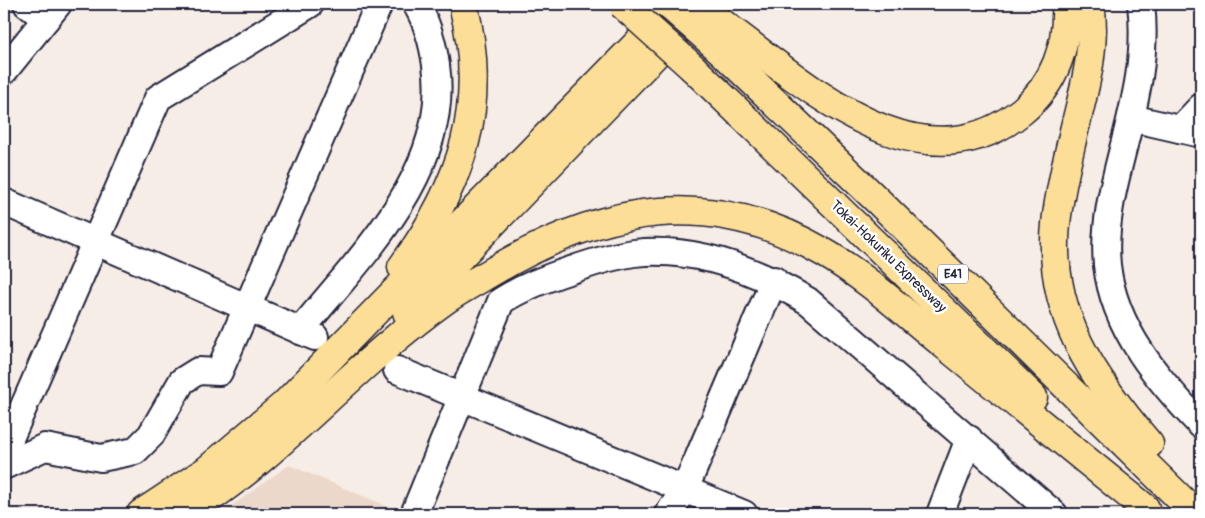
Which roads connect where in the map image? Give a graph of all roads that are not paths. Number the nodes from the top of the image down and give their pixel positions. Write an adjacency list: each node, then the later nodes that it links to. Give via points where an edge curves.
1 (310, 4): 20 (street, via 158,98)
2 (379, 4): 22 (street)
3 (416, 4): 22 (street, via 433,46 439,84 434,124 422,164 403,198 308,334)
4 (463, 4): 25 (highway, via 473,62 473,104 466,141 440,208 422,240)
5 (622, 4): 32 (highway, Tokai-Hokuriku Expressway / E41, bridge, via 941,306)
6 (668, 4): 14 (highway, E41, bridge)
7 (676, 4): 25 (highway)
8 (697, 4): 14 (highway, bridge)
9 (704, 4): 25 (highway)
10 (1066, 4): 14 (highway, via 1067,26 1062,51 1051,77 1034,101 989,132 961,140 931,141 902,136 870,125)
11 (1090, 4): 31 (highway, via 1092,41 1088,74 1056,225 1055,254 1065,309 1074,337 1095,375)
12 (1141, 4): 17 (street, via 1144,26 1142,65)
13 (44, 9): 15 (street)
14 (724, 39): 31 (highway, E41, via 870,193)
15 (4, 71)
16 (1201, 107): 18 (street)
17 (1131, 118): 18 (street); 26 (street, via 1112,189 1107,265 1117,304 1133,342)
18 (1191, 131)
19 (4, 202): 20 (street)
20 (96, 242): 22 (street); 28 (street)
21 (774, 280): 24 (street, via 729,264 662,252 632,253 597,261 521,288 501,300); 27 (street, via 808,301); 30 (street)
22 (247, 307): 29 (street, via 219,372 198,371 182,381 151,435 135,451 100,458 45,447)
23 (397, 370): 24 (street)
24 (461, 398): 30 (street); 35 (street)
25 (292, 414): 32 (highway, via 448,298 553,239 590,224 626,215 665,211 706,212 746,219 785,233 830,257 904,312); 33 (highway); 34 (highway, via 259,460)
26 (1201, 425)
27 (969, 439): 38 (street); 39 (street)
28 (4, 452)
29 (4, 466)
30 (685, 489): 36 (street); 37 (street)
31 (1195, 505)
32 (1148, 511)
33 (141, 514)
34 (187, 514)
35 (414, 514)
36 (668, 514)
37 (744, 514)
38 (940, 514)
39 (1054, 514)

